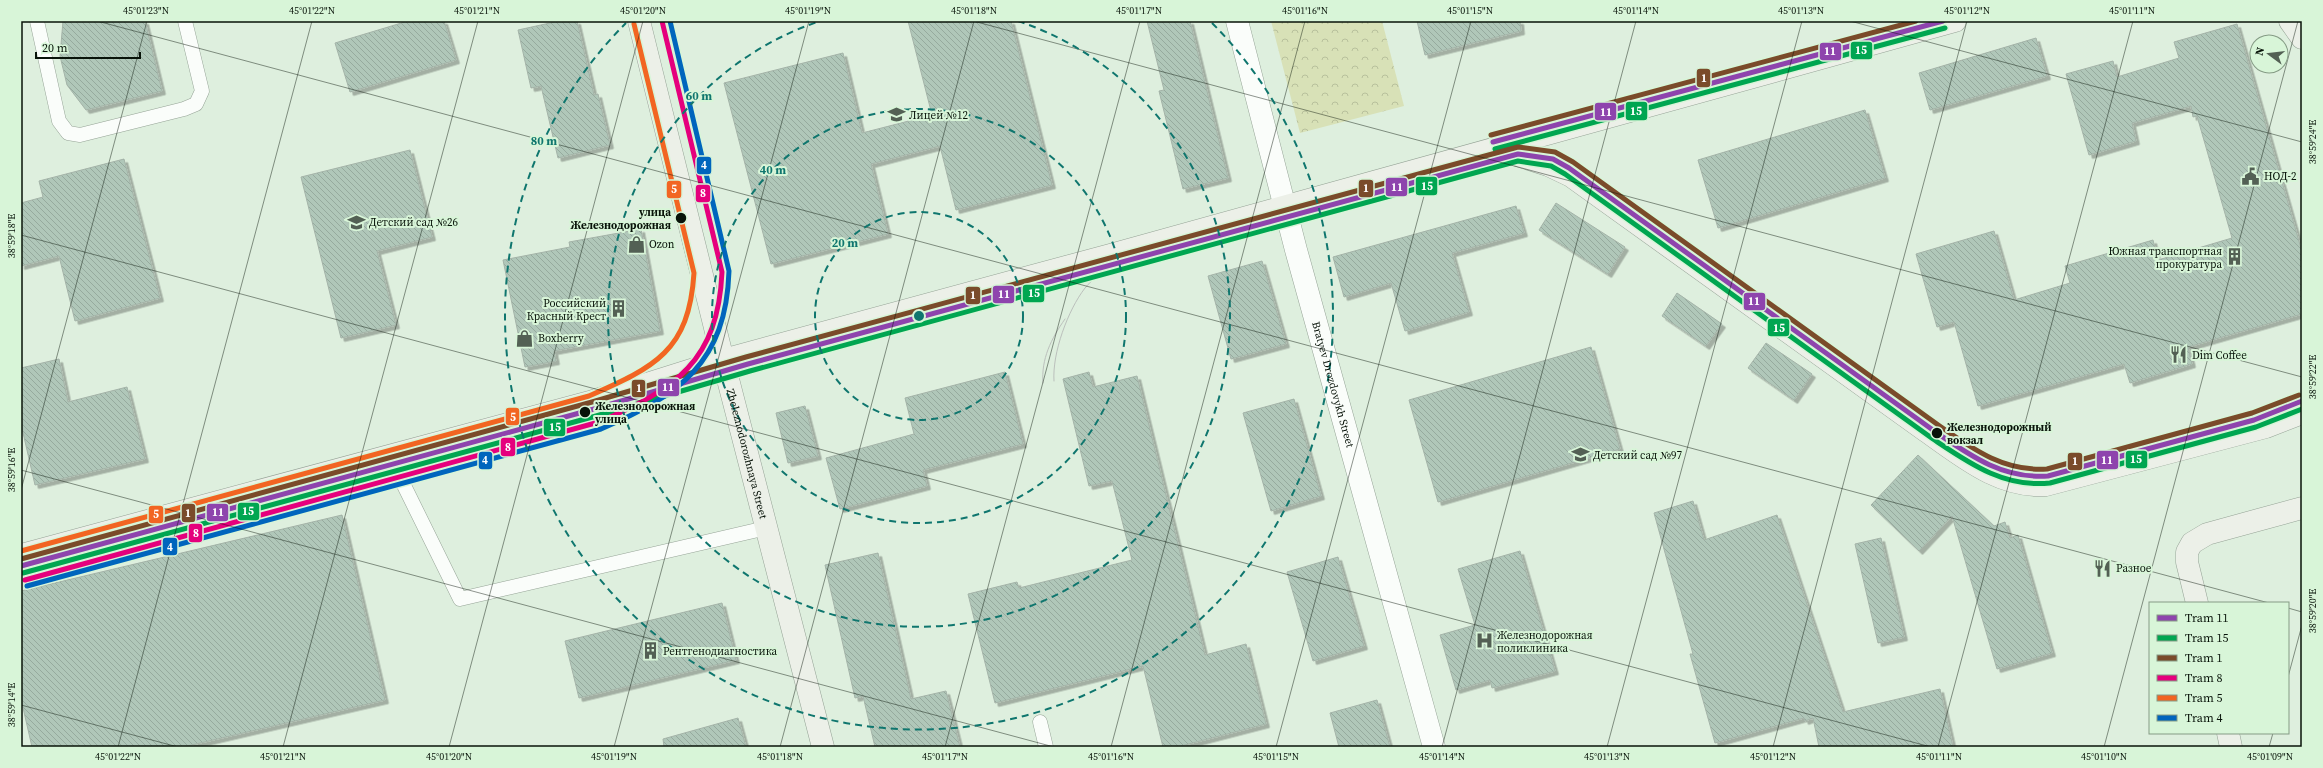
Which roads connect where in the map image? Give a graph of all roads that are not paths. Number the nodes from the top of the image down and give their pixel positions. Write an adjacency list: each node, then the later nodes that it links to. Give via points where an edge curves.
1 (37, 21): 2 (lane, via 59,121 68,133 80,135 196,104 202,91)
2 (185, 21)
3 (639, 21): 10 (street, Zheleznodorozhnaya Street)
4 (1237, 21): 9 (street, Bratyev Drozdovykh Street)
5 (1955, 21): 8 (street)
6 (2290, 21): 7 (street)
7 (2302, 38)
8 (1495, 148): 9 (street); 11 (street, via 1548,165 1571,176 1932,436 2000,478 2033,486 2046,485 2266,427)
9 (1284, 206): 10 (street); 21 (street, Bratyev Drozdovykh Street)
10 (723, 360): 12 (street, via 593,401); 14 (street, Zheleznodorozhnaya Street)
11 (2302, 413)
12 (389, 455): 14 (lane, via 460,599); 15 (street)
13 (2302, 508): 16 (street, via 2207,534 2192,543 2187,552 2187,562)
14 (766, 528): 19 (street, Zheleznodorozhnaya Street)
15 (21, 555)
16 (2197, 602)
17 (1040, 722): 20 (lane)
18 (2228, 734): 22 (street)
19 (823, 747)
20 (1046, 747)
21 (1434, 747)
22 (2232, 747)

